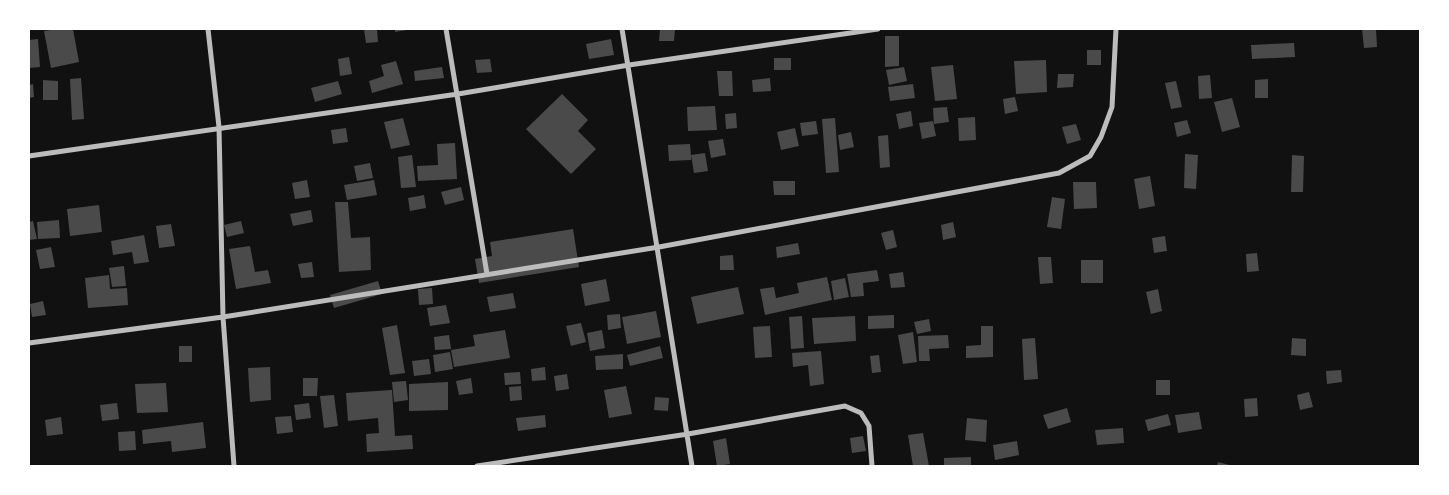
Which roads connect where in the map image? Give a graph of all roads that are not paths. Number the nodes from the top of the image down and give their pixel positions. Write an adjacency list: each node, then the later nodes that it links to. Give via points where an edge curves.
1 (208, 29): 8 (street)
2 (446, 29): 7 (street)
3 (622, 29): 6 (street)
4 (878, 29): 6 (street)
5 (1116, 29): 10 (street, via 1112,107 1101,137 1090,156 1059,173)
6 (629, 64): 7 (street); 10 (street)
7 (458, 94): 8 (street); 11 (street)
8 (219, 127): 9 (street); 12 (street)
9 (29, 156)
10 (659, 247): 11 (street); 14 (street)
11 (487, 274): 12 (street)
12 (222, 317): 13 (street); 15 (street)
13 (29, 343)
14 (688, 434): 16 (street); 17 (street); 18 (street, via 845,406 861,413 869,426)
15 (234, 466)
16 (477, 466)
17 (692, 466)
18 (872, 466)

